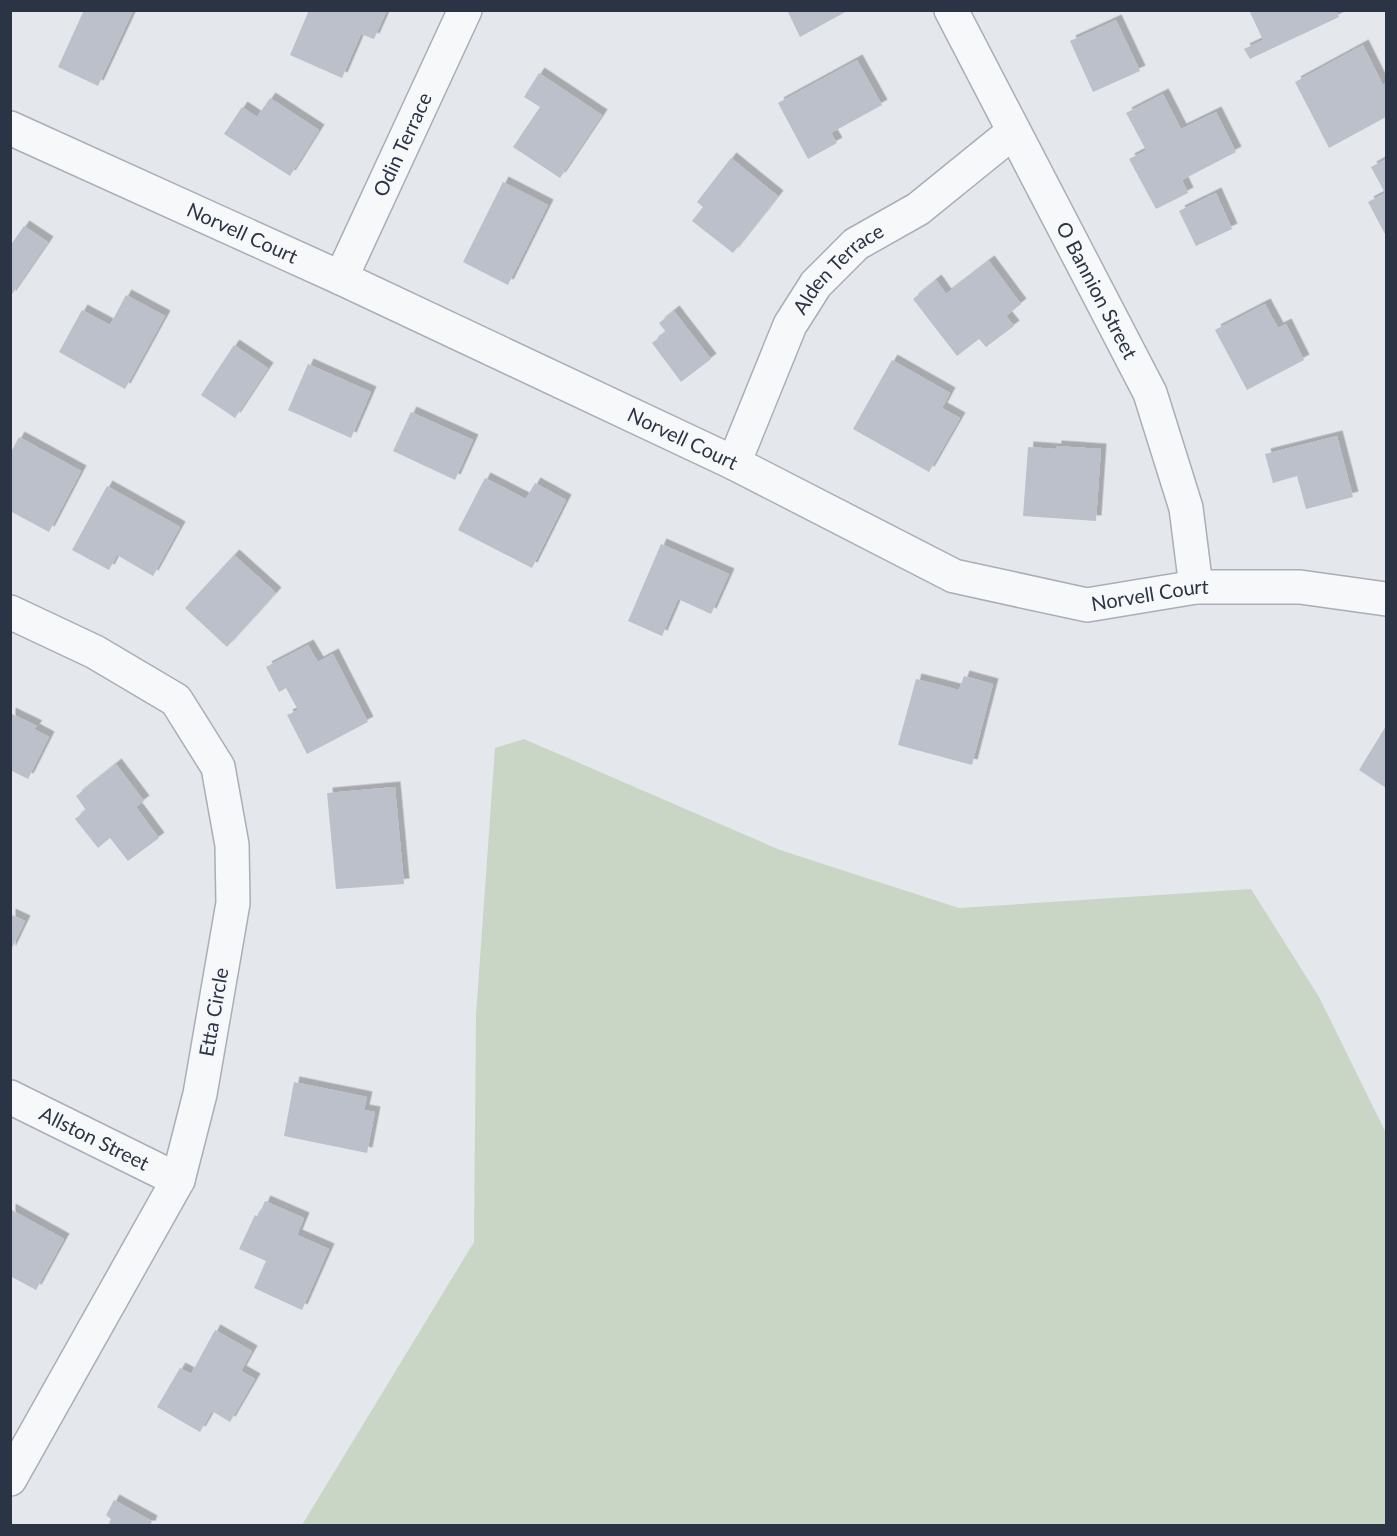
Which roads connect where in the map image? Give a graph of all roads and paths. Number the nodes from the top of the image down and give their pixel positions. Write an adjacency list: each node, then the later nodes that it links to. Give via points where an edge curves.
1 (465, 10): 5 (street, Odin Terrace)
2 (951, 10): 4 (street, O Bannion Street)
3 (10, 128): 5 (street, Norvell Court)
4 (1014, 132): 6 (street, Alden Terrace, via 918,209 856,244 816,284 790,325); 7 (street, O Bannion Street, via 1150,393 1186,508)
5 (341, 278): 6 (street, Norvell Court)
6 (734, 463): 7 (street, Norvell Court, via 954,576 1087,605)
7 (1196, 587): 8 (street, Norvell Court, via 1300,587)
8 (1386, 599)
9 (10, 612): 11 (street, Etta Circle, via 95,652 176,700 218,767 232,845 233,903 200,1094)
10 (10, 1097): 11 (street, Allston Street)
11 (178, 1180): 12 (street, Etta Circle)
12 (10, 1479)

